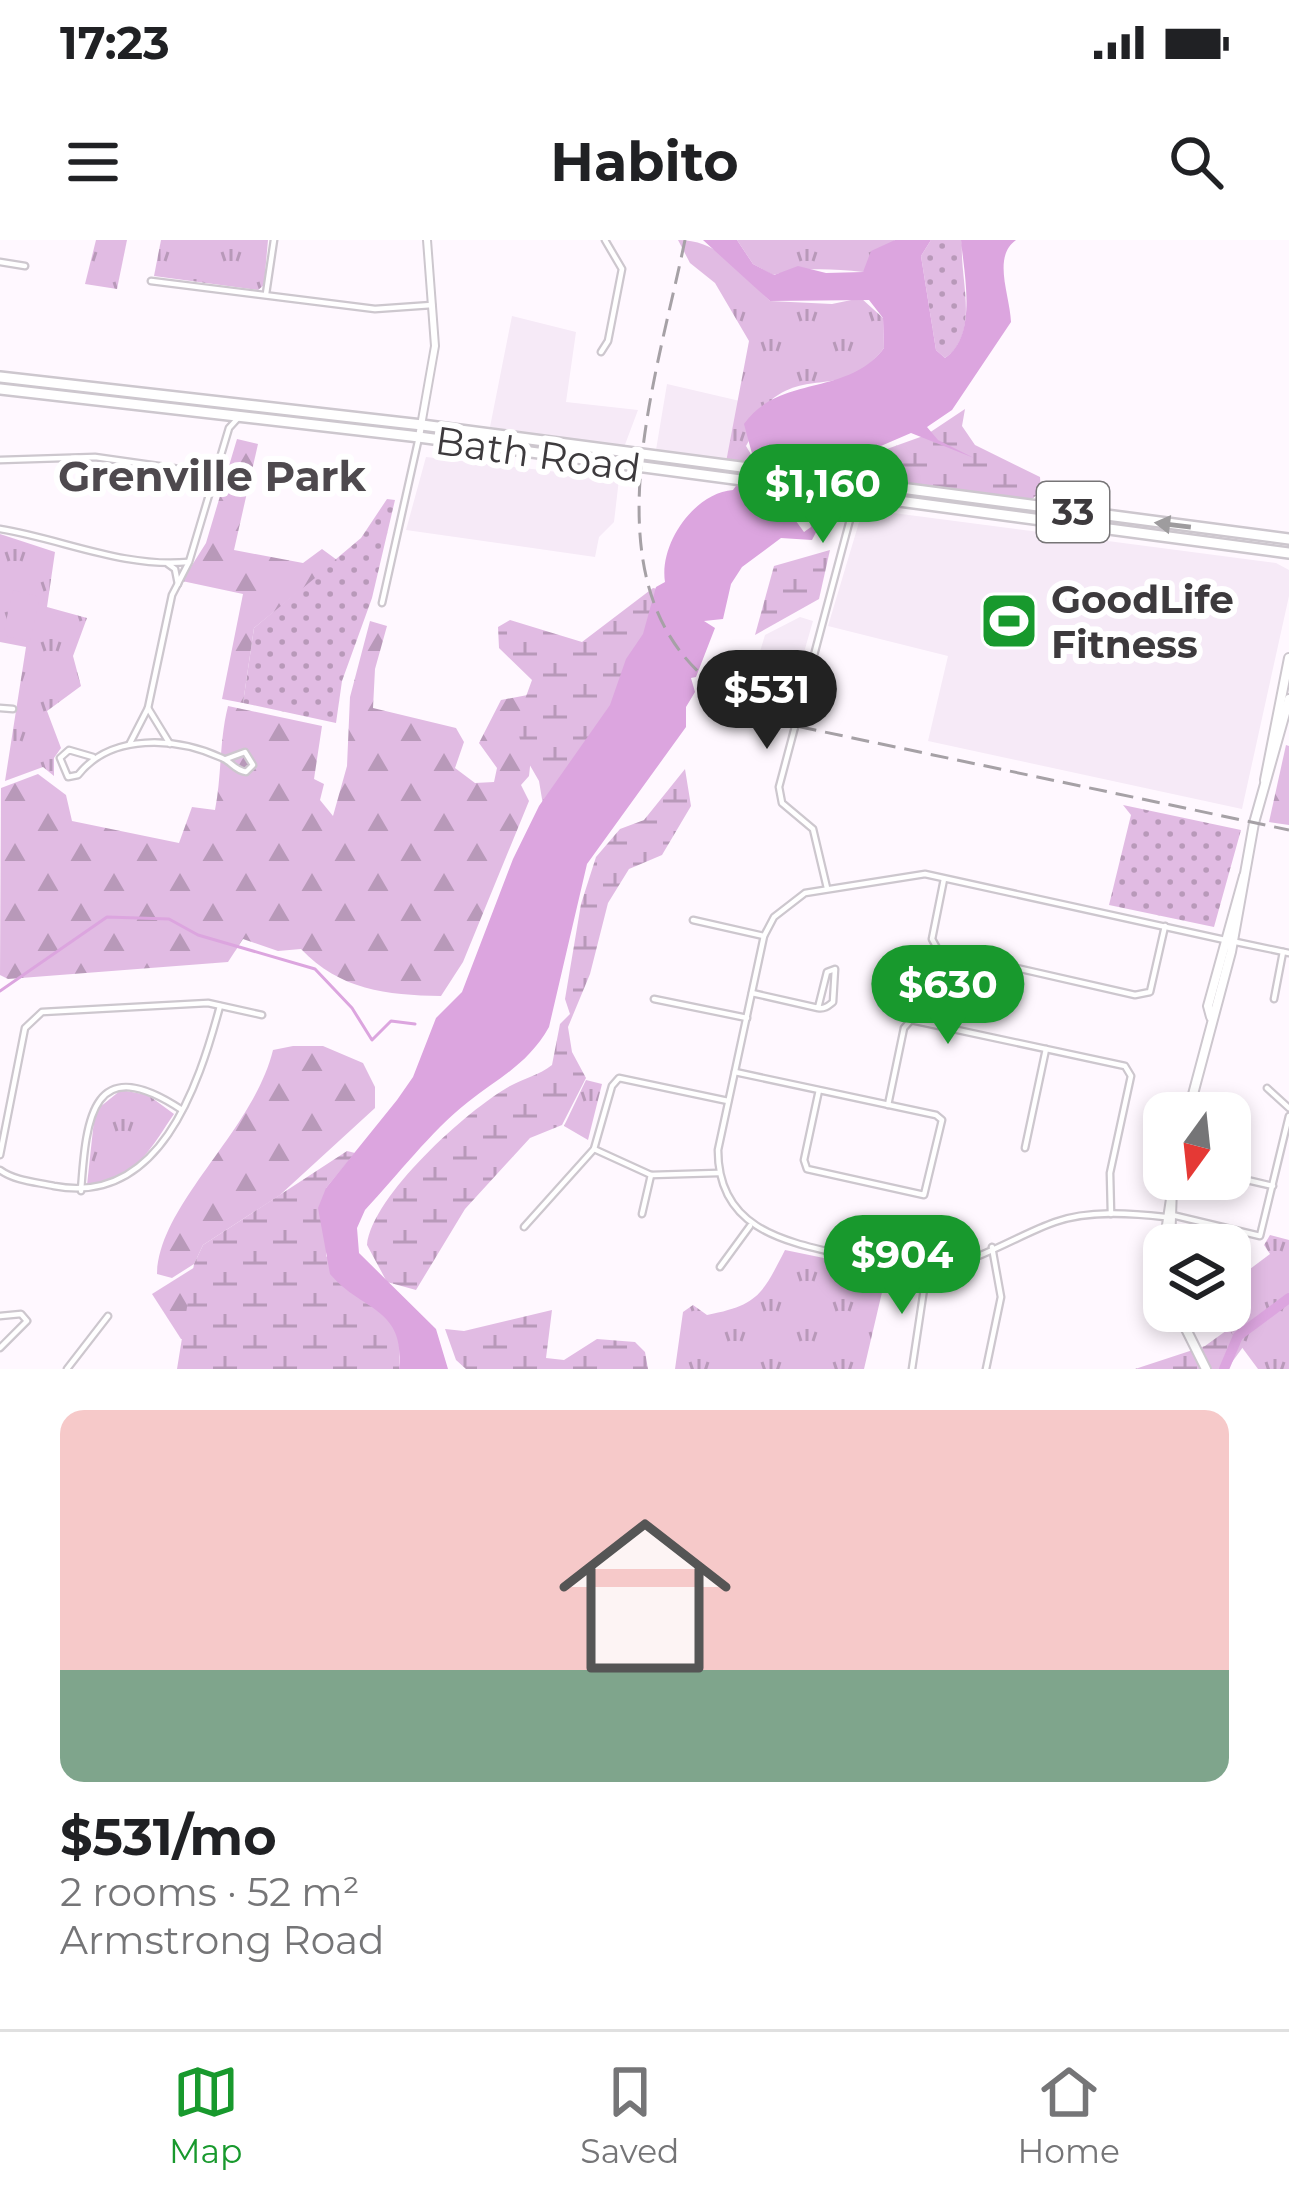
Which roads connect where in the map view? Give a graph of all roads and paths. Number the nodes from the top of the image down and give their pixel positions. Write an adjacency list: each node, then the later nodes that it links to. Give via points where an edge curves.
1 (274, 240): 7 (street)
2 (427, 240): 8 (street)
3 (605, 240): 9 (street, via 622,269)
4 (0, 262): 5 (street)
5 (25, 266)
6 (151, 281): 7 (street)
7 (266, 295): 8 (street, via 375,309)
8 (432, 305): 14 (street, via 434,358)
9 (601, 352)
10 (1, 380): 11 (main road, Bath Road / 33); 14 (main road, Bath Road / 33)
11 (216, 413): 12 (main road, Bath Road / 33); 13 (street)
12 (240, 416): 13 (street); 14 (main road, Bath Road / 33)
13 (229, 428): 16 (street)
14 (421, 431): 17 (main road, Bath Road / 33); 25 (street)
15 (0, 460): 16 (street, via 95,457)
16 (215, 474): 22 (street)
17 (729, 474): 18 (main road, Bath Road / 33, via 770,473); 18 (main road, Bath Road / 33, via 770,486)
18 (857, 491): 20 (main road, Bath Road / 33, one-way to 18); 21 (main road, Bath Road / 33); 37 (street, via 779,788 782,803 813,829)
19 (0, 529): 23 (street)
20 (1289, 539)
21 (1289, 553)
22 (188, 562): 23 (street); 24 (street)
23 (168, 564): 24 (street)
24 (178, 584): 29 (street)
25 (382, 603)
26 (1289, 658): 35 (main road)
27 (1289, 699): 35 (main road)
28 (0, 708): 30 (street)
29 (148, 708): 31 (street); 32 (street)
30 (13, 710)
31 (130, 743): 32 (street); 33 (street)
32 (170, 744): 34 (street)
33 (93, 757): 33 (street, via 69,750 61,770 78,775)
34 (226, 759)
35 (1265, 782): 41 (main road)
36 (945, 878): 37 (street, via 898,875); 39 (street); 39 (street, via 932,939 938,950 1135,995 1150,992)
37 (827, 888): 40 (street, via 789,902)
38 (693, 920): 40 (street)
39 (1165, 926): 41 (street)
40 (764, 936): 43 (street)
41 (1229, 941): 42 (street); 54 (main road)
42 (1286, 953): 45 (street)
43 (752, 993): 47 (street); 49 (street)
44 (654, 999): 49 (street)
45 (1274, 999)
46 (220, 1006): 48 (street); 57 (street, via 200,1080); 59 (street, via 42,1012 25,1028)
47 (818, 1008): 47 (street, via 833,1002 836,969 827,972)
48 (262, 1016)
49 (747, 1018): 51 (street)
50 (1046, 1049): 56 (street, via 911,1020); 60 (street); 71 (street, via 1130,1071 1110,1173)
51 (735, 1072): 53 (street); 55 (street)
52 (1267, 1088): 58 (street)
53 (819, 1090): 56 (street); 56 (street, via 807,1169 924,1195 942,1120)
54 (1193, 1092)
55 (728, 1101): 61 (street, via 619,1078); 64 (street)
56 (888, 1105)
57 (182, 1110): 68 (street, via 122,1181); 68 (street, via 140,1086 101,1096 86,1122)
58 (1289, 1112): 67 (street)
59 (3, 1120): 62 (street)
60 (1024, 1148)
61 (594, 1149): 65 (street); 75 (street)
62 (0, 1155)
63 (0, 1170): 68 (street)
64 (718, 1173): 65 (street); 74 (street)
65 (651, 1175): 70 (street)
66 (1251, 1181): 67 (street)
67 (1273, 1186): 72 (street, via 1260,1237)
68 (81, 1191)
69 (1170, 1200): 72 (main road)
70 (642, 1214)
71 (1112, 1214): 72 (street); 76 (street, via 1056,1221)
72 (1168, 1215): 73 (main road)
73 (1168, 1224)
74 (750, 1226): 77 (street); 78 (street, via 814,1248)
75 (524, 1227)
76 (992, 1247): 78 (street); 85 (street, via 1001,1297)
77 (720, 1267)
78 (927, 1269): 84 (street)
79 (0, 1316): 82 (street, via 27,1321)
80 (107, 1316): 83 (street)
81 (1185, 1332): 86 (main road)
82 (0, 1348)
83 (67, 1369)
84 (912, 1369)
85 (986, 1369)
86 (1206, 1369)

